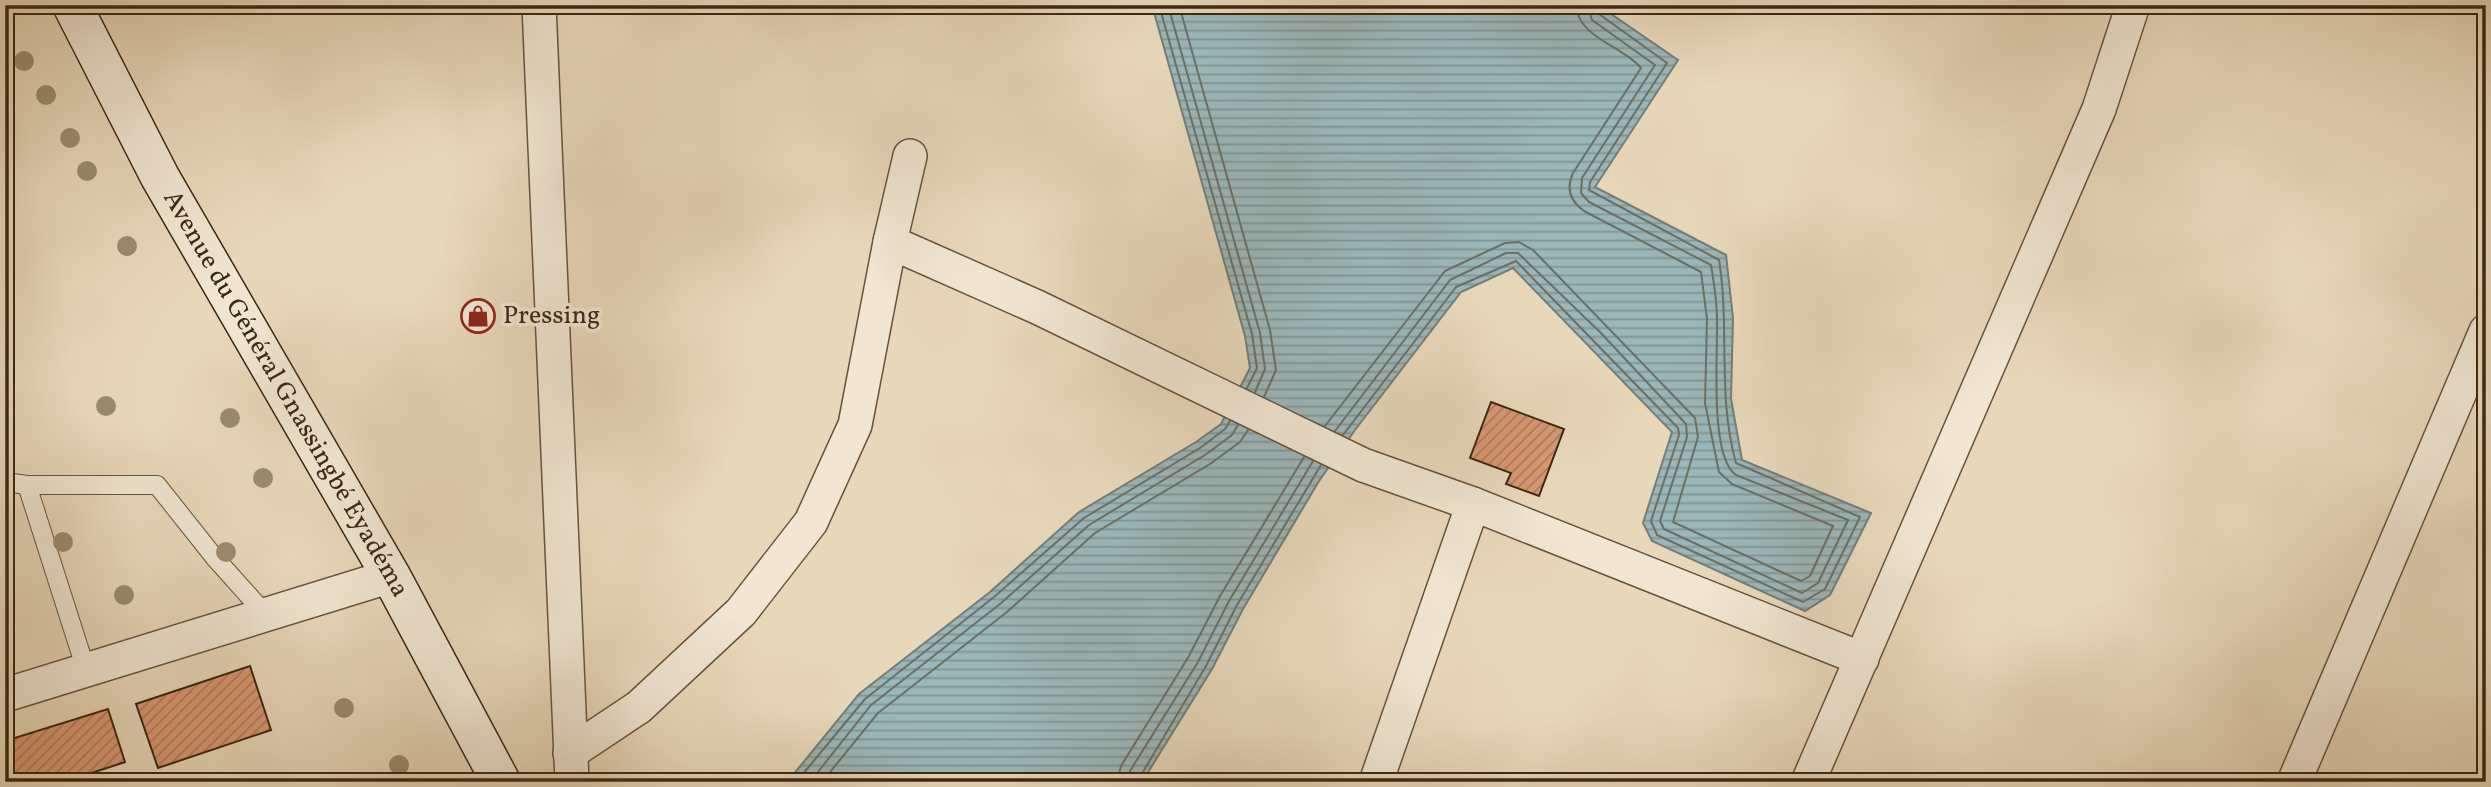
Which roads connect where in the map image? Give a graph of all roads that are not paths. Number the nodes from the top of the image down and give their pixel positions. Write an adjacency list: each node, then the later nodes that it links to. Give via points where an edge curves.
1 (72, 5): 10 (main road, Avenue du Général Gnassingbé Eyadéma, via 160,177)
2 (539, 5): 15 (street)
3 (2133, 5): 12 (street, via 2099,109)
4 (910, 156): 5 (street)
5 (890, 242): 9 (street, via 1037,307 1363,465); 15 (street, via 855,425 811,522 741,612)
6 (2486, 331): 19 (street)
7 (5, 482): 8 (lane)
8 (27, 485): 11 (lane, via 157,485); 13 (lane)
9 (1473, 504): 12 (street); 17 (street)
10 (391, 576): 11 (street); 16 (main road, Avenue du Général Gnassingbé Eyadéma)
11 (266, 615): 13 (street)
12 (1862, 659): 18 (street)
13 (86, 670): 14 (street)
14 (5, 695)
15 (571, 767)
16 (501, 782)
17 (1376, 782)
18 (1808, 782)
19 (2294, 782)

